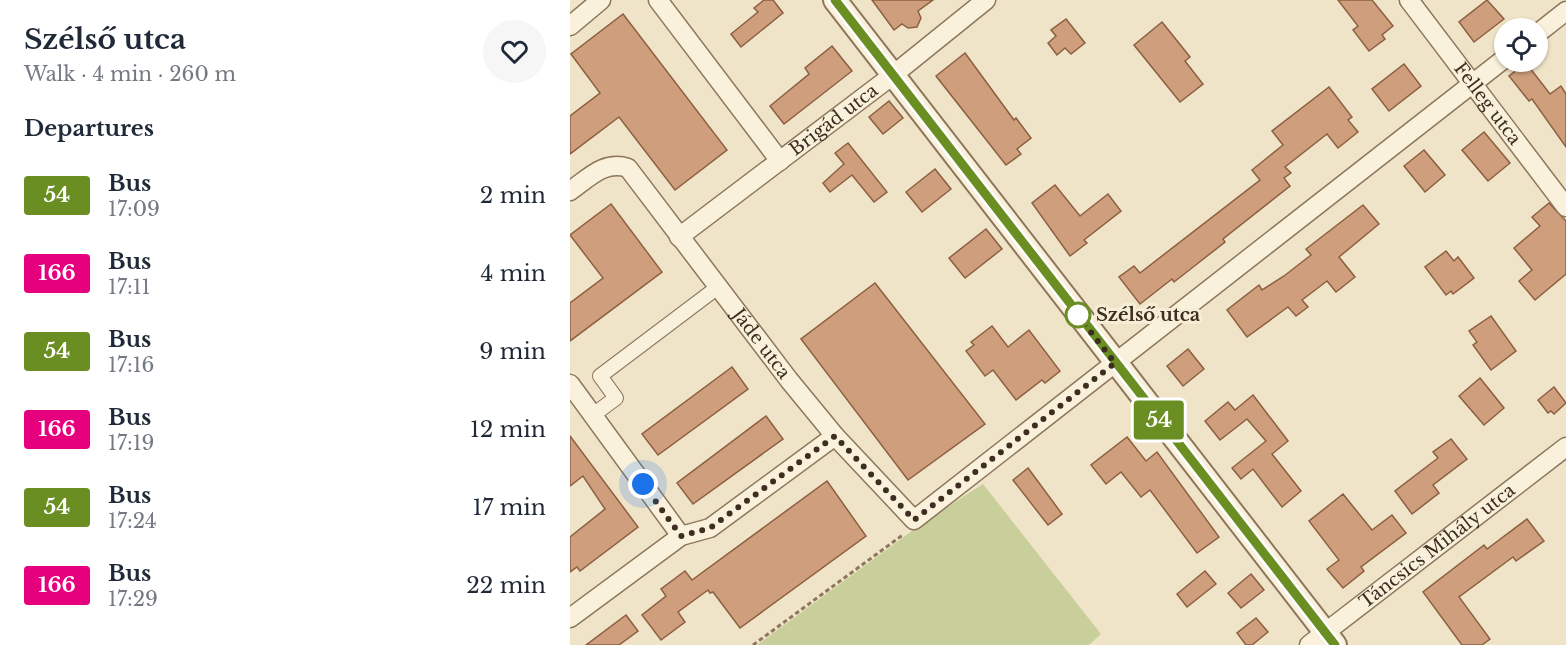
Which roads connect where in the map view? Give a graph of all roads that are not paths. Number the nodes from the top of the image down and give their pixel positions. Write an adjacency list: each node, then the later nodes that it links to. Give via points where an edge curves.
1 (602, 0): 8 (street)
2 (658, 0): 12 (street)
3 (835, 0): 10 (street)
4 (986, 0): 10 (street, Brigád utca)
5 (1409, 0): 11 (street, Felleg utca)
6 (1566, 11): 7 (street)
7 (1548, 25)
8 (570, 26)
9 (1494, 67): 11 (street)
10 (893, 75): 12 (street, Brigád utca); 17 (street)
11 (1472, 84): 14 (street, Felleg utca); 17 (street)
12 (780, 160): 15 (street, Brigád utca)
13 (570, 192): 15 (street, Jáde utca, via 604,167 616,164 628,168)
14 (1566, 207)
15 (679, 237): 16 (street, Jáde utca)
16 (718, 287): 19 (street, via 600,376 616,398); 20 (street, Jáde utca)
17 (1115, 363): 20 (street, Jáde utca, via 914,520); 24 (street)
18 (570, 384): 19 (street)
19 (582, 409): 22 (street)
20 (835, 436): 22 (street, via 710,528)
21 (1566, 447): 24 (street, Táncsics Mihály utca)
22 (681, 536): 23 (street)
23 (570, 618)
24 (1323, 641)

